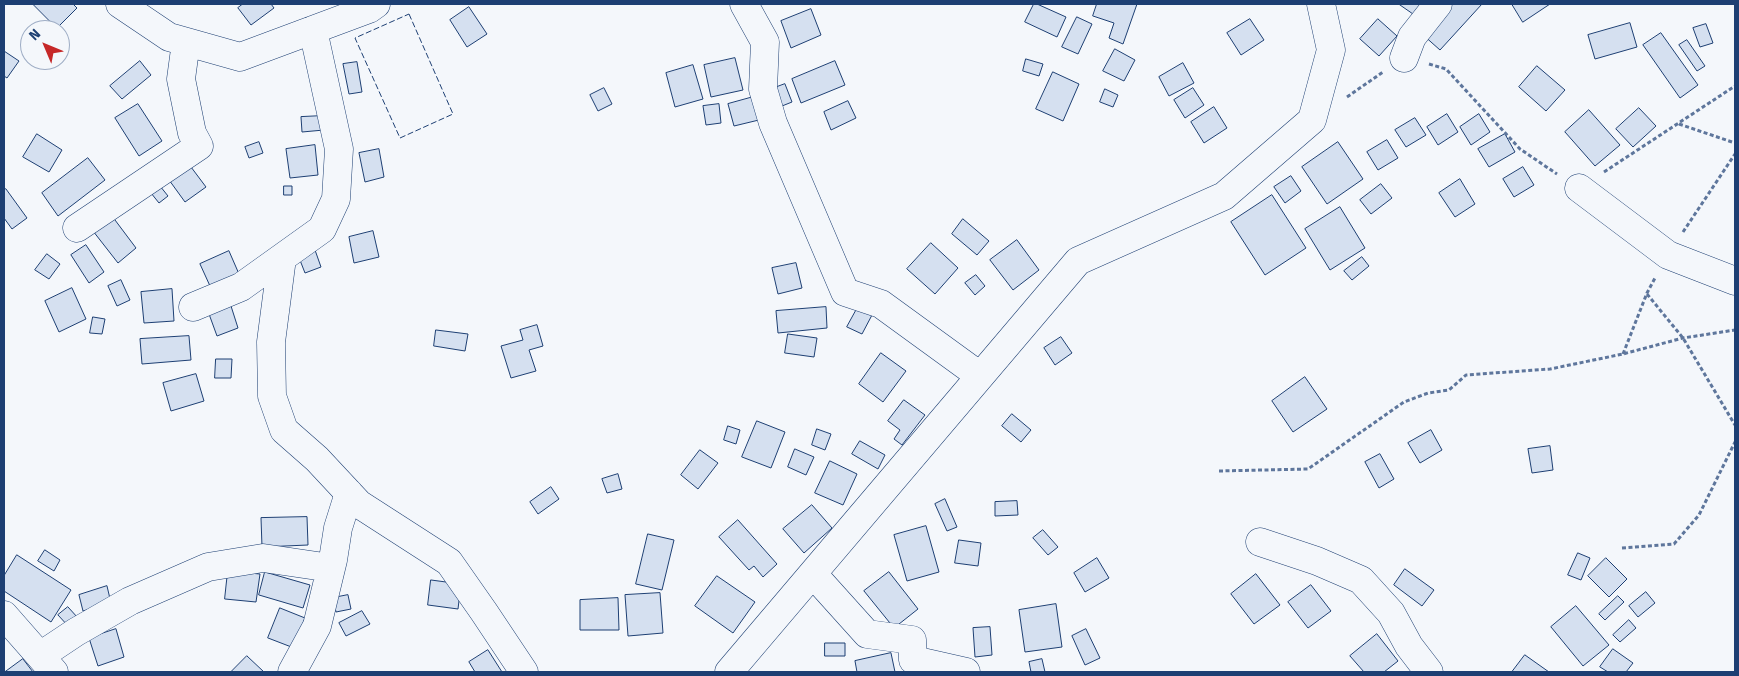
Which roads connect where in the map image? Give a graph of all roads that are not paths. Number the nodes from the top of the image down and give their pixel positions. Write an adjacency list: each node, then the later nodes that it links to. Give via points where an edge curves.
1 (120, 4): 7 (street, via 169,37)
2 (376, 4): 6 (street)
3 (744, 4): 14 (street, via 765,42 763,89 773,123 846,292 881,304)
4 (1321, 4): 14 (street, via 1331,50 1312,120 1224,196 1078,260)
5 (1438, 4): 8 (street, via 1412,37)
6 (313, 30): 7 (street, via 240,57); 11 (street, via 340,149 336,199 322,229)
7 (186, 42): 10 (street, via 181,79 192,133 199,146)
8 (1404, 58)
9 (1580, 188): 12 (street, via 1668,255)
10 (77, 228)
11 (282, 258): 13 (street, via 240,287); 15 (street, via 271,342 272,396 284,430)
12 (1735, 281)
13 (193, 308)
14 (980, 376): 18 (street)
15 (348, 493): 17 (street); 22 (street, via 359,504 449,562)
16 (1260, 542): 25 (street, via 1361,580 1391,613 1408,646)
17 (331, 568): 20 (street, via 263,558 208,567 130,601 76,632); 21 (street, via 317,626)
18 (813, 574): 23 (street); 24 (street, via 867,634 912,640 913,660)
19 (4, 615): 20 (street)
20 (47, 664)
21 (292, 672)
22 (524, 672)
23 (729, 672)
24 (966, 672)
25 (1429, 672)

